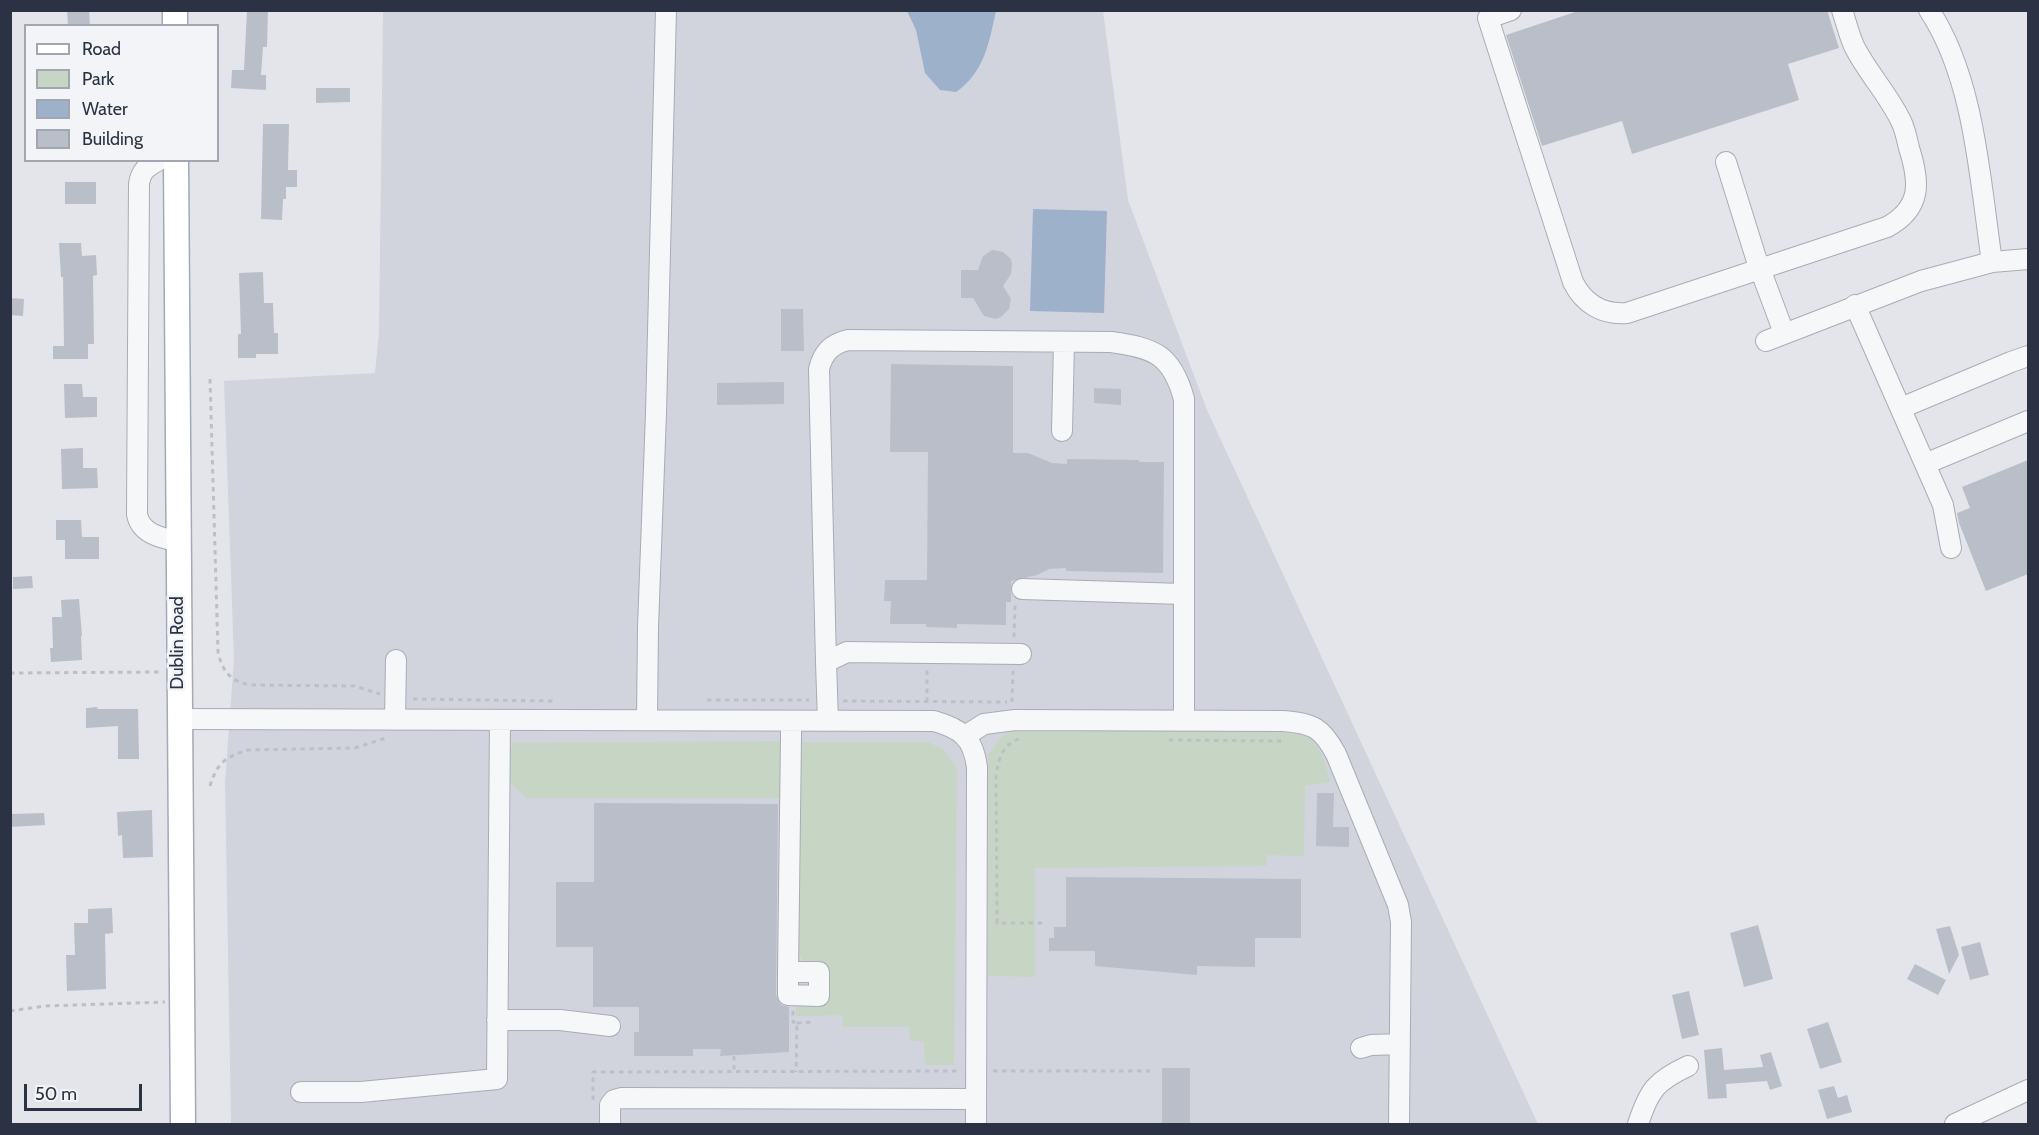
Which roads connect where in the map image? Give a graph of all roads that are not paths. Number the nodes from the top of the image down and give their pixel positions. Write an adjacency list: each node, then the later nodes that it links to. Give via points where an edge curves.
1 (666, 10): 29 (street)
2 (1512, 10): 10 (street, via 1488,18 1578,293 1594,307 1627,313)
3 (1842, 10): 10 (street, via 1854,46 1901,121 1916,170 1914,201 1898,222 1887,227)
4 (1929, 10): 9 (street, via 1966,95)
5 (155, 162): 20 (street, via 141,174 140,184 137,513 138,520 151,534)
6 (176, 162): 20 (main road, Dublin Road)
7 (1726, 162): 10 (street)
8 (2028, 259): 9 (street)
9 (1992, 262): 11 (street, via 1921,281)
10 (1761, 270): 12 (street)
11 (1855, 306): 12 (street); 16 (street)
12 (1784, 333): 13 (street)
13 (1766, 340)
14 (1064, 342): 18 (street); 23 (street, via 1140,346 1168,363 1175,372 1184,399); 26 (street, via 848,340 828,349 819,369)
15 (2028, 356): 16 (street)
16 (1901, 408): 19 (street)
17 (2028, 421): 19 (street)
18 (1062, 431)
19 (1925, 464): 21 (street, via 1943,506)
20 (177, 541): 27 (main road, Dublin Road)
21 (1951, 548)
22 (1022, 589): 23 (street)
23 (1184, 594): 32 (street)
24 (1021, 654): 26 (street, via 847,652)
25 (396, 660): 33 (street)
26 (826, 662): 31 (street)
27 (178, 719): 33 (street); 44 (main road, Dublin Road)
28 (500, 720): 29 (street); 33 (street); 36 (street)
29 (647, 720): 30 (street)
30 (791, 721): 31 (street); 35 (street)
31 (828, 721): 34 (street, via 934,721 952,726)
32 (1184, 721): 34 (street, via 1015,720 984,724); 38 (street, via 1303,722 1319,729 1327,738 1398,905)
33 (395, 728)
34 (965, 736): 43 (street, via 974,749 977,767)
35 (788, 972): 35 (street, via 788,995 819,996 819,972)
36 (497, 1020): 37 (street, via 560,1020); 42 (street, via 497,1079 361,1092)
37 (610, 1026)
38 (1400, 1044): 39 (street); 47 (street)
39 (1361, 1048)
40 (1689, 1066): 48 (street, via 1665,1077 1646,1099)
41 (2028, 1090): 49 (street)
42 (301, 1092)
43 (976, 1099): 45 (street, via 621,1098 610,1105); 46 (street)
44 (183, 1125)
45 (610, 1125)
46 (976, 1125)
47 (1400, 1125)
48 (1638, 1125)
49 (1955, 1125)

